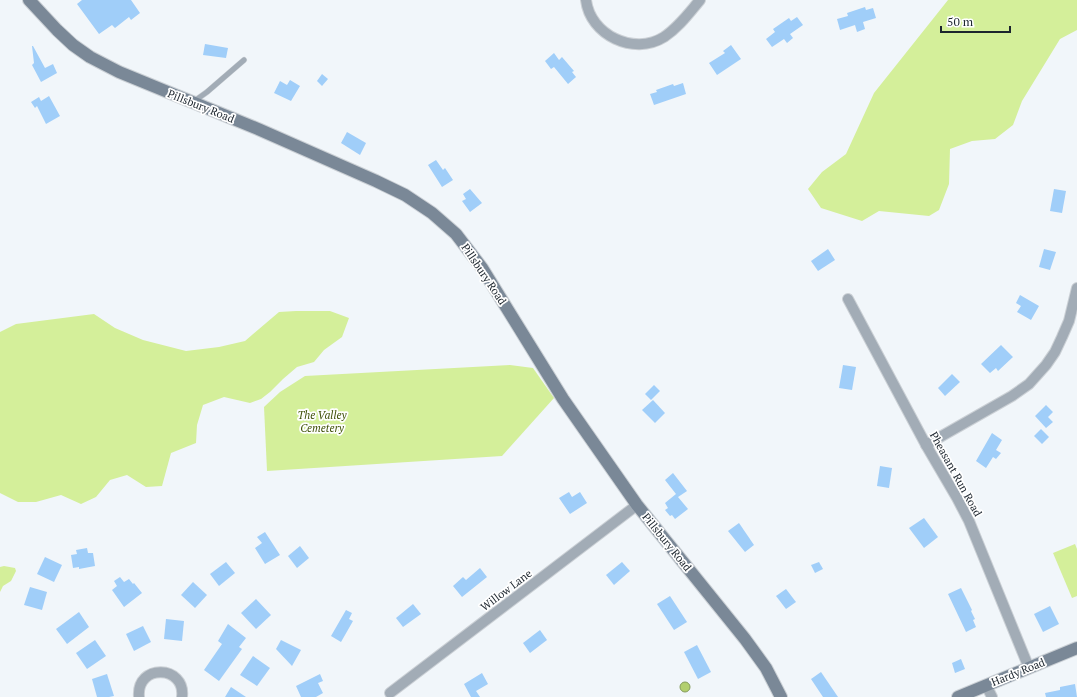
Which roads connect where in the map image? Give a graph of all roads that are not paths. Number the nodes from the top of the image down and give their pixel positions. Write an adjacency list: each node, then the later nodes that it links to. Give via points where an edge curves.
1 (29, 0): 5 (street, Pillsbury Road, via 73,45 90,57)
2 (586, 0): 3 (street, via 590,13 602,31 620,41 642,44 662,38 680,24)
3 (700, 0)
4 (244, 60): 5 (lane)
5 (192, 103): 9 (street, Pillsbury Road, via 258,129 405,195 456,234 482,268 563,399)
6 (1077, 288): 8 (street, via 1069,321 1055,352 1029,384)
7 (848, 299): 8 (street, Pheasant Run Road)
8 (926, 445): 11 (street, Pheasant Run Road, via 969,521)
9 (637, 505): 13 (street, Willow Lane); 16 (street, Pillsbury Road, via 745,639 766,668)
10 (1077, 648): 11 (street, Hardy Road)
11 (1029, 668): 12 (street, Hardy Road)
12 (986, 685): 17 (street, Hardy Road); 18 (street)
13 (390, 693)
14 (139, 697): 15 (street, via 140,685 144,679 161,672 178,680)
15 (182, 697)
16 (781, 697)
17 (958, 697)
18 (992, 697)

